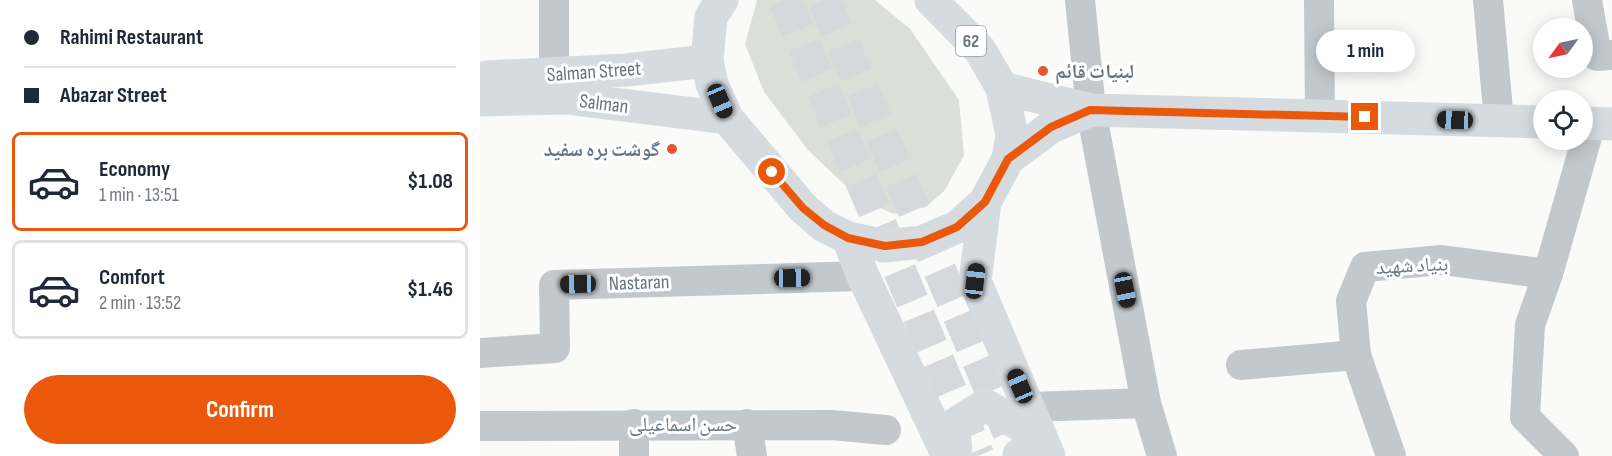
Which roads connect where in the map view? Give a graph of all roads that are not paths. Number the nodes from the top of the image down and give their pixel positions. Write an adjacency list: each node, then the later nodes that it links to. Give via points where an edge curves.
1 (554, 0): 10 (street)
2 (722, 0): 9 (main road, 62, via 711,17)
3 (932, 0): 12 (main road, 62, via 980,50)
4 (1080, 0): 14 (street)
5 (1319, 0): 15 (street)
6 (1488, 0): 17 (street)
7 (1587, 0): 8 (street, via 1597,56)
8 (1612, 55)
9 (707, 61): 10 (main road, Salman Street); 16 (main road, 62)
10 (554, 75): 11 (main road, Salman Street)
11 (480, 78)
12 (1002, 88): 14 (main road); 20 (main road, 62, via 1012,135)
13 (480, 100): 16 (main road, Salman, via 566,99)
14 (1090, 110): 15 (main road); 20 (main road, via 1051,127); 28 (street)
15 (1320, 116): 17 (main road)
16 (727, 118): 22 (main road, 62, via 803,208)
17 (1499, 121): 18 (main road)
18 (1533, 122)
19 (1595, 123): 23 (street)
20 (1008, 159): 21 (main road, 62)
21 (985, 202): 22 (main road, 62, via 957,227 922,242 885,246); 29 (main road, via 975,281)
22 (848, 238): 24 (main road)
23 (1548, 274): 26 (street, بنیاد شهید, via 1442,260 1365,267 1351,302); 41 (street, via 1530,325 1525,417)
24 (863, 276): 25 (street, Nastaran, via 554,285 555,348); 37 (main road)
25 (480, 353)
26 (1356, 355): 27 (street); 40 (street, بنیاد شهید)
27 (1241, 365)
28 (1146, 403): 29 (street); 39 (street)
29 (1029, 407): 34 (main road)
30 (634, 424): 31 (street, حسن اسماعیلی); 32 (street, حسن اسماعیلی); 35 (street)
31 (747, 424): 33 (street, حسن اسماعیلی); 36 (street)
32 (480, 426)
33 (886, 430)
34 (1032, 451): 38 (main road, via 985,405 954,425)
35 (634, 456)
36 (752, 456)
37 (948, 456)
38 (956, 456)
39 (1162, 456)
40 (1391, 456)
41 (1564, 456)

